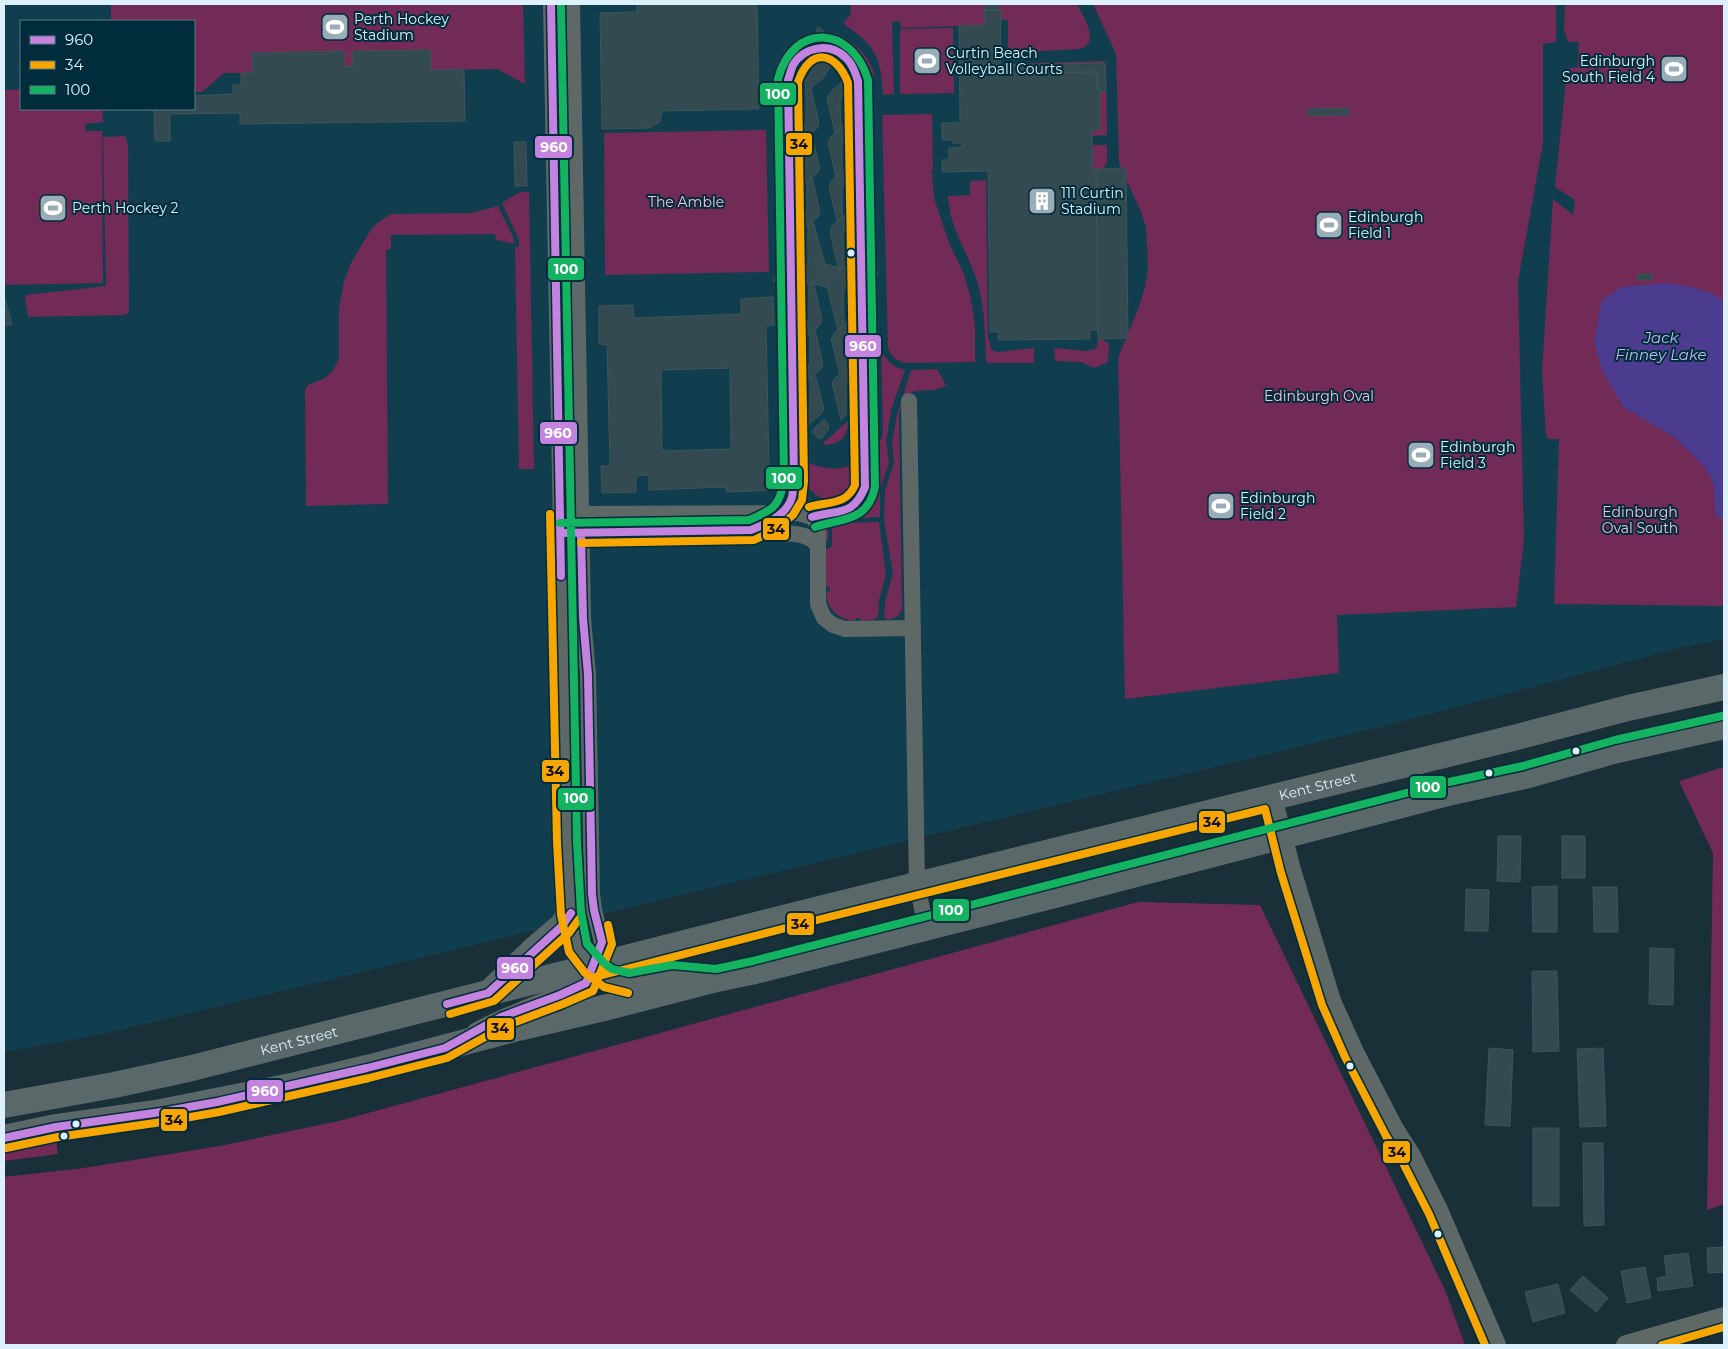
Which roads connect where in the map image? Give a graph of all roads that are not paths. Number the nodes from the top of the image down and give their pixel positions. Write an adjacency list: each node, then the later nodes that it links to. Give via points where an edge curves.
1 (551, 4): 4 (street)
2 (572, 4): 5 (street)
3 (910, 401): 9 (street)
4 (560, 514): 5 (street); 6 (street)
5 (580, 514): 7 (street); 8 (street, via 798,513 812,517 818,525)
6 (560, 533): 7 (street); 15 (street)
7 (581, 533): 8 (street, via 751,530 761,534 803,534); 17 (street, via 582,618 588,675 592,894 602,942)
8 (816, 543): 9 (street, via 818,604 828,622 845,629)
9 (913, 628): 14 (street)
10 (1724, 687): 12 (main road, Kent Street)
11 (1724, 726): 13 (main road, via 1617,750)
12 (1272, 797): 13 (street); 14 (main road, Kent Street)
13 (1282, 836): 16 (main road); 24 (street, via 1332,1001 1354,1052 1438,1210)
14 (917, 885): 16 (street); 17 (main road, Kent Street)
15 (571, 913): 17 (street, via 578,948); 19 (main road, via 562,926)
16 (926, 927): 18 (main road)
17 (593, 967): 18 (street, via 608,978 629,983 672,975); 19 (main road, Kent Street); 20 (street, via 586,983 501,1017)
18 (717, 979): 20 (main road)
19 (488, 993): 21 (main road, Kent Street, via 188,1069)
20 (445, 1048): 22 (main road, via 217,1102 56,1126)
21 (4, 1105)
22 (4, 1138)
23 (1724, 1317): 25 (street)
24 (1496, 1345)
25 (1626, 1345)

